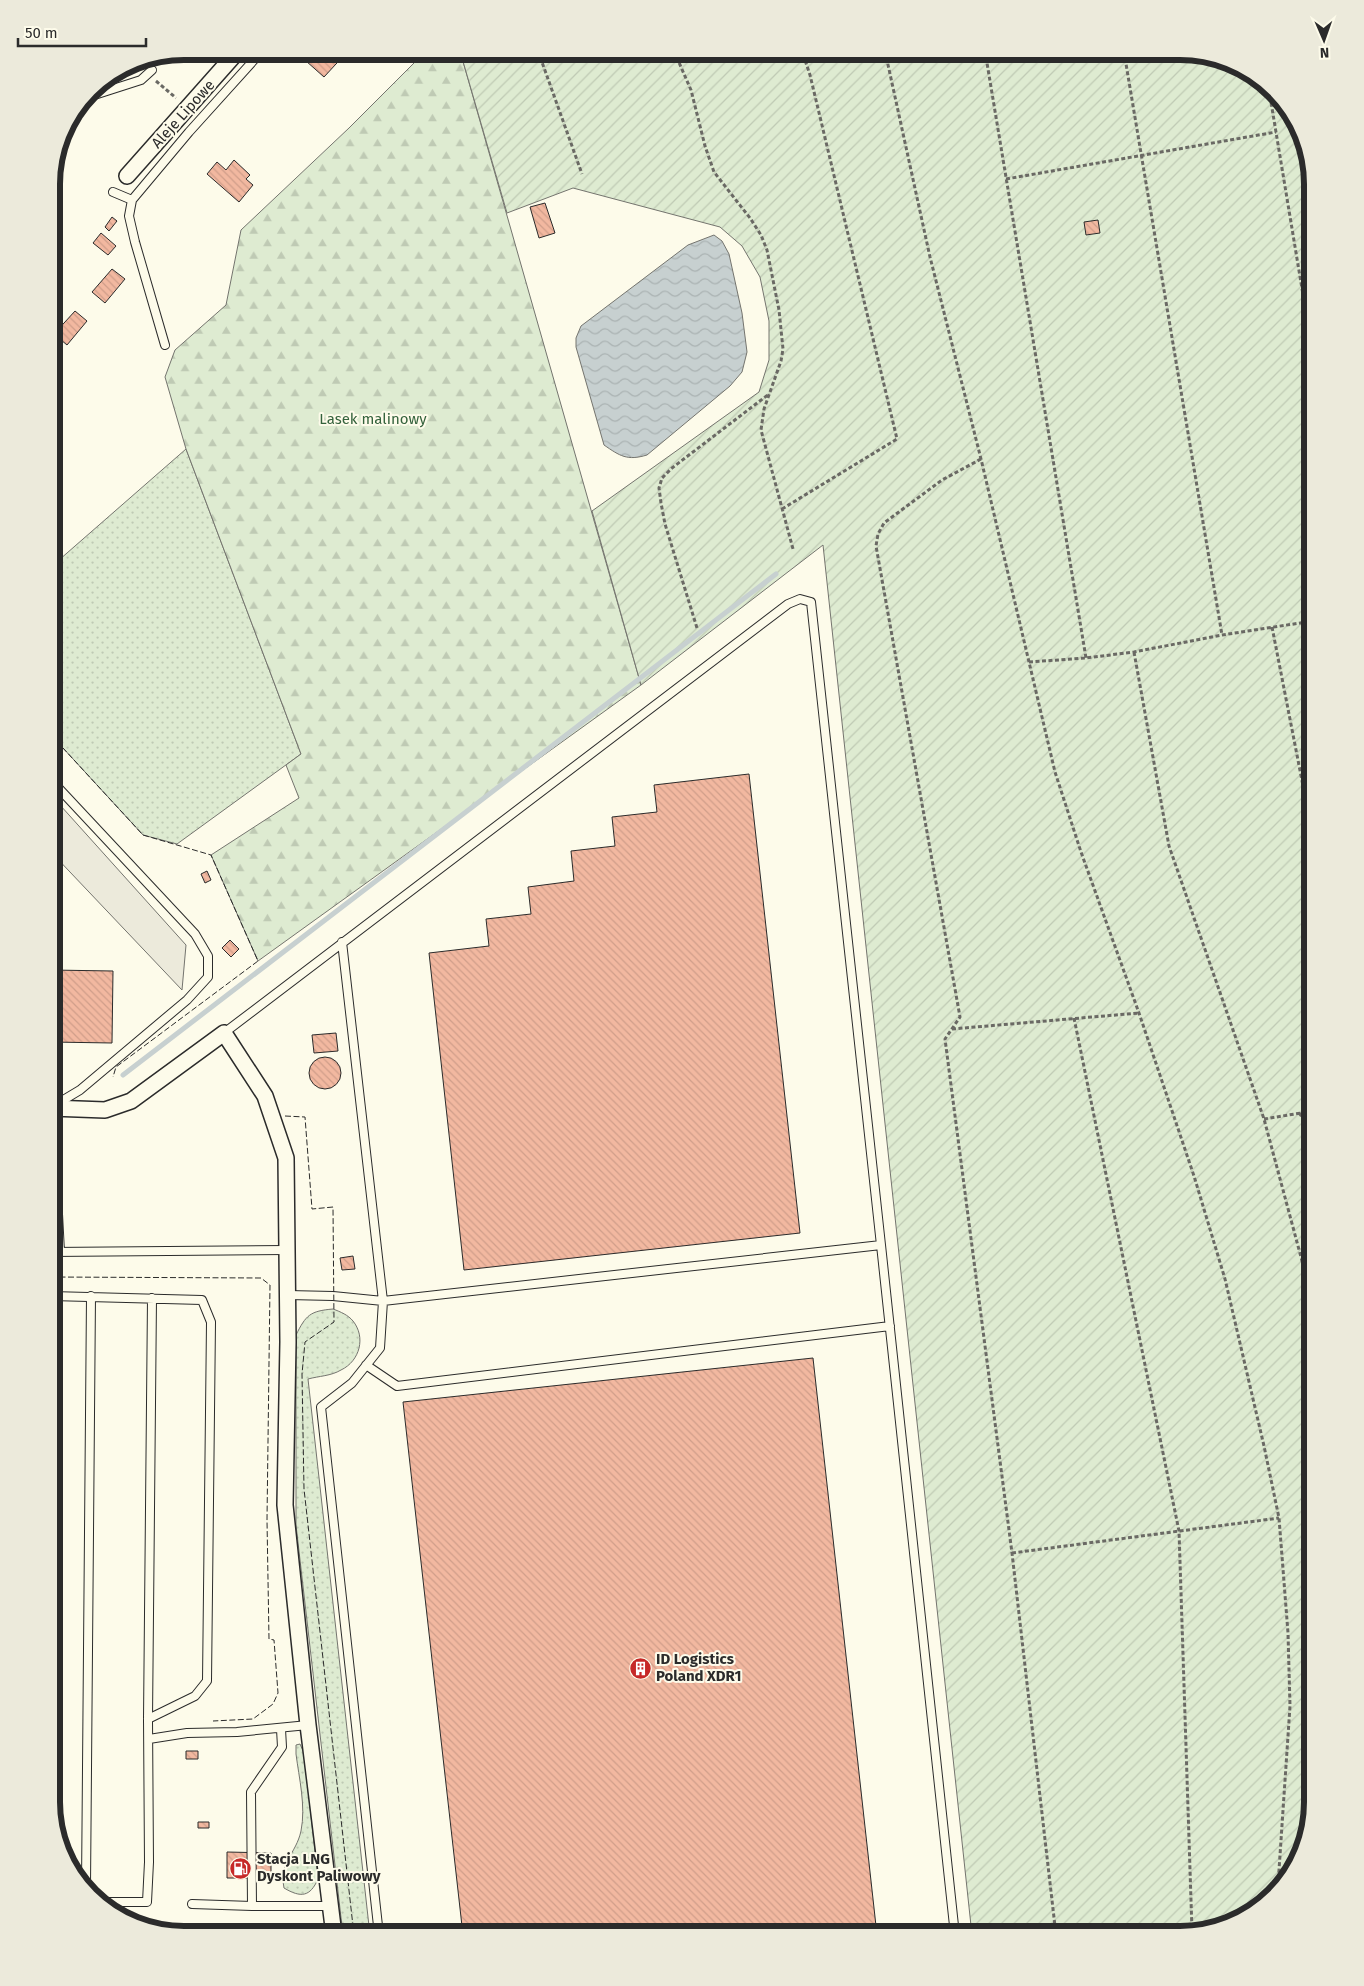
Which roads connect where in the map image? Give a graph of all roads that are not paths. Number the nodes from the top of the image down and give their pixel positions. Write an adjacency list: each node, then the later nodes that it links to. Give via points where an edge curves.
1 (230, 60): 5 (street, Aleje Lipowe)
2 (254, 60): 7 (lane)
3 (150, 72): 4 (lane, via 141,80)
4 (99, 94)
5 (127, 176)
6 (113, 192): 7 (lane)
7 (132, 200): 8 (lane, via 129,216)
8 (165, 345)
9 (60, 790): 12 (lane, via 195,934 208,956 208,976 187,1000 80,1090)
10 (342, 942): 11 (lane); 14 (lane, via 788,604 800,599 812,602); 21 (lane)
11 (224, 1033): 13 (street, via 131,1100 105,1110); 15 (street, via 265,1096 286,1158)
12 (60, 1102)
13 (60, 1108)
14 (881, 1244): 21 (lane); 22 (lane)
15 (287, 1250): 16 (lane); 17 (street)
16 (60, 1252)
17 (288, 1295): 21 (lane); 25 (street, via 286,1505)
18 (60, 1296): 19 (lane)
19 (91, 1296): 20 (lane); 28 (lane)
20 (152, 1298): 24 (lane); 24 (lane, via 202,1300 211,1322 206,1681 195,1696)
21 (384, 1301): 23 (lane, via 380,1348)
22 (890, 1326): 23 (lane, via 397,1386); 35 (lane)
23 (366, 1366): 34 (lane, via 352,1383 321,1407)
24 (148, 1719): 27 (lane)
25 (308, 1725): 26 (lane); 32 (street)
26 (281, 1729): 27 (lane, via 187,1733); 31 (lane, via 282,1747 251,1792)
27 (149, 1739): 29 (lane, via 147,1902)
28 (86, 1877)
29 (111, 1902)
30 (192, 1904): 31 (lane)
31 (252, 1906): 32 (lane)
32 (330, 1906): 33 (street)
33 (333, 1926)
34 (379, 1926)
35 (954, 1926)

